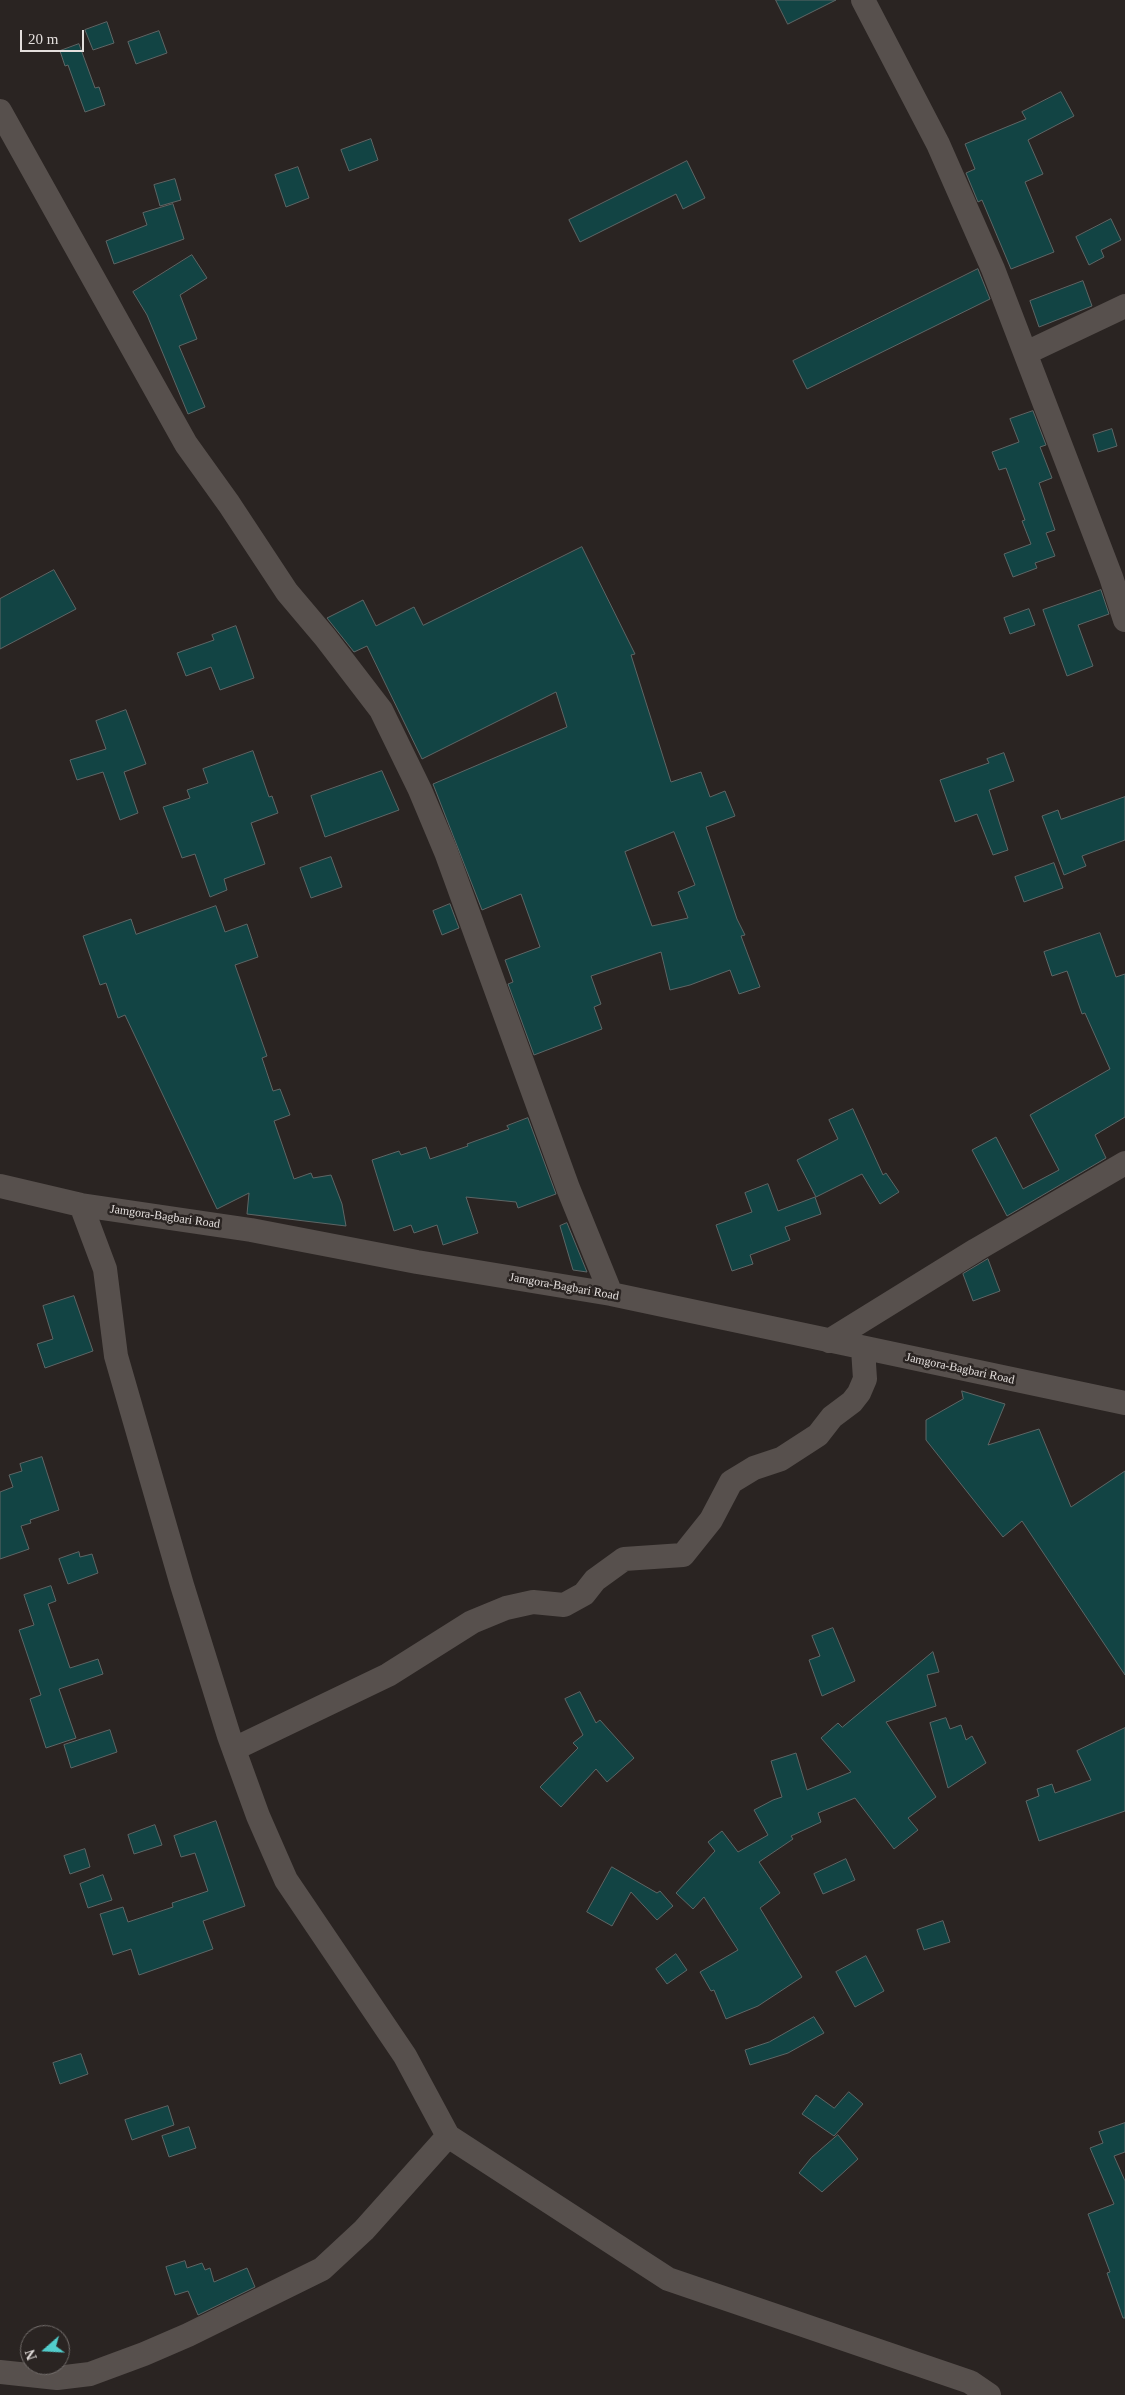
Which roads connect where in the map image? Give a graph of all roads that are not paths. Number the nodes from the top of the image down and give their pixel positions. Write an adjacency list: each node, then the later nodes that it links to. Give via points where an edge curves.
1 (863, 0): 4 (street, via 938,144)
2 (0, 111): 9 (street, via 186,444 287,592 381,710 446,852 568,1188)
3 (1125, 306): 4 (street)
4 (1026, 353): 5 (street)
5 (1125, 620)
6 (1125, 1163): 10 (street)
7 (0, 1186): 8 (street, Jamgora-Bagbari Road)
8 (81, 1205): 9 (street, Jamgora-Bagbari Road, via 251,1230); 13 (street, via 105,1269 116,1356 182,1585)
9 (611, 1294): 10 (street, Jamgora-Bagbari Road)
10 (829, 1341): 11 (street, Jamgora-Bagbari Road)
11 (863, 1349): 12 (street, Jamgora-Bagbari Road); 13 (street, via 864,1379 860,1393 832,1417 818,1435 781,1460 754,1468 730,1482 711,1520 683,1555 624,1559 595,1580 584,1594 564,1605 533,1602 506,1608 472,1622 388,1676)
12 (1125, 1403)
13 (234, 1749): 14 (street, via 286,1880 405,2056)
14 (448, 2136): 16 (street, via 364,2230 322,2270 144,2354); 17 (street, via 668,2279 970,2382)
15 (0, 2372): 16 (street)
16 (57, 2387)
17 (989, 2395)

